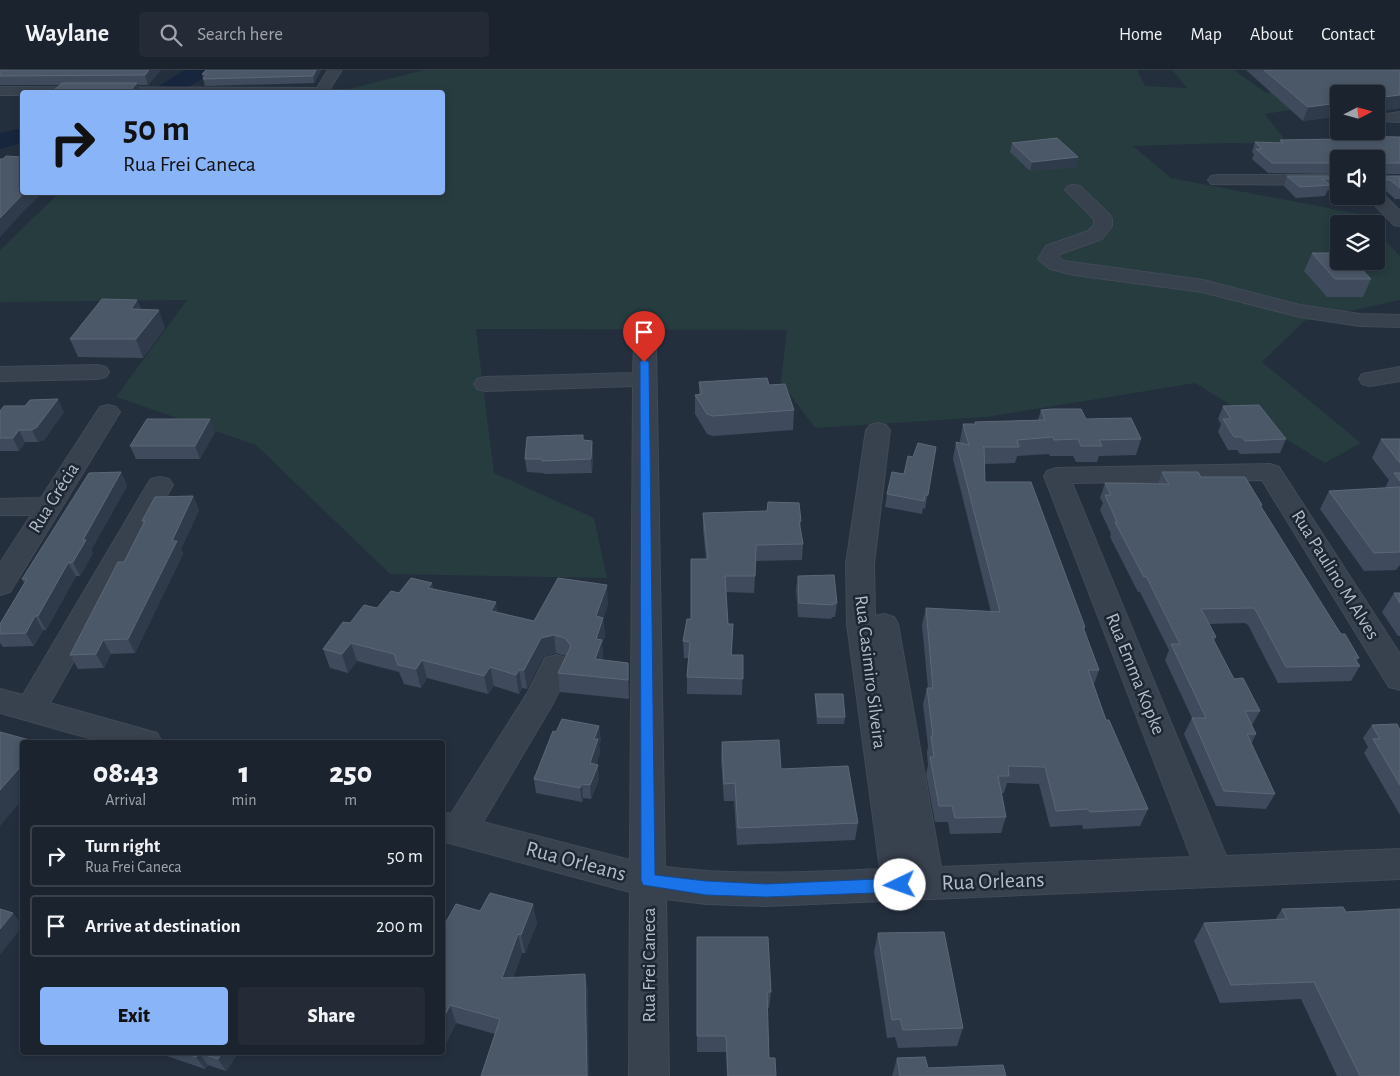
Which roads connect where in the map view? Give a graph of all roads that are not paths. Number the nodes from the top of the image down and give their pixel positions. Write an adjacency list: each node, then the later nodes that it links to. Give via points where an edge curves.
1 (335, 70): 2 (street)
2 (322, 90)
3 (0, 91): 4 (street)
4 (20, 91)
5 (1217, 180): 6 (street)
6 (1330, 180)
7 (1074, 190): 10 (street, via 1104,218 1103,226 1094,235 1052,250 1048,259 1057,265 1203,286 1300,311 1360,320)
8 (1384, 205): 9 (street)
9 (1400, 221)
10 (1400, 320)
11 (645, 345): 15 (street, Rua Frei Caneca)
12 (98, 372): 13 (street)
13 (0, 374)
14 (1400, 374): 16 (street)
15 (644, 379): 17 (street); 34 (street, Rua Frei Caneca)
16 (1370, 379)
17 (485, 384)
18 (108, 412): 22 (street, Rua Grécia)
19 (878, 430): 35 (street, Rua Casimiro Silveira, via 860,564 860,624)
20 (1056, 476): 27 (street, Rua Paulino M Alves, via 1270,472); 33 (street, Rua Emma Kopke)
21 (160, 485): 29 (street)
22 (49, 506): 23 (street); 24 (street, Rua Grécia)
23 (0, 507)
24 (0, 584)
25 (884, 624): 35 (street)
26 (556, 666): 31 (street, via 541,697)
27 (1400, 679)
28 (0, 701): 29 (street)
29 (30, 710): 30 (street)
30 (139, 740)
31 (451, 828): 34 (street, Rua Orleans)
32 (1400, 864): 33 (street, Rua Orleans)
33 (1215, 872): 35 (street, Rua Orleans)
34 (648, 880): 35 (street, Rua Orleans, via 706,888 766,890); 36 (street, Rua Frei Caneca)
35 (913, 884)
36 (649, 1076)

